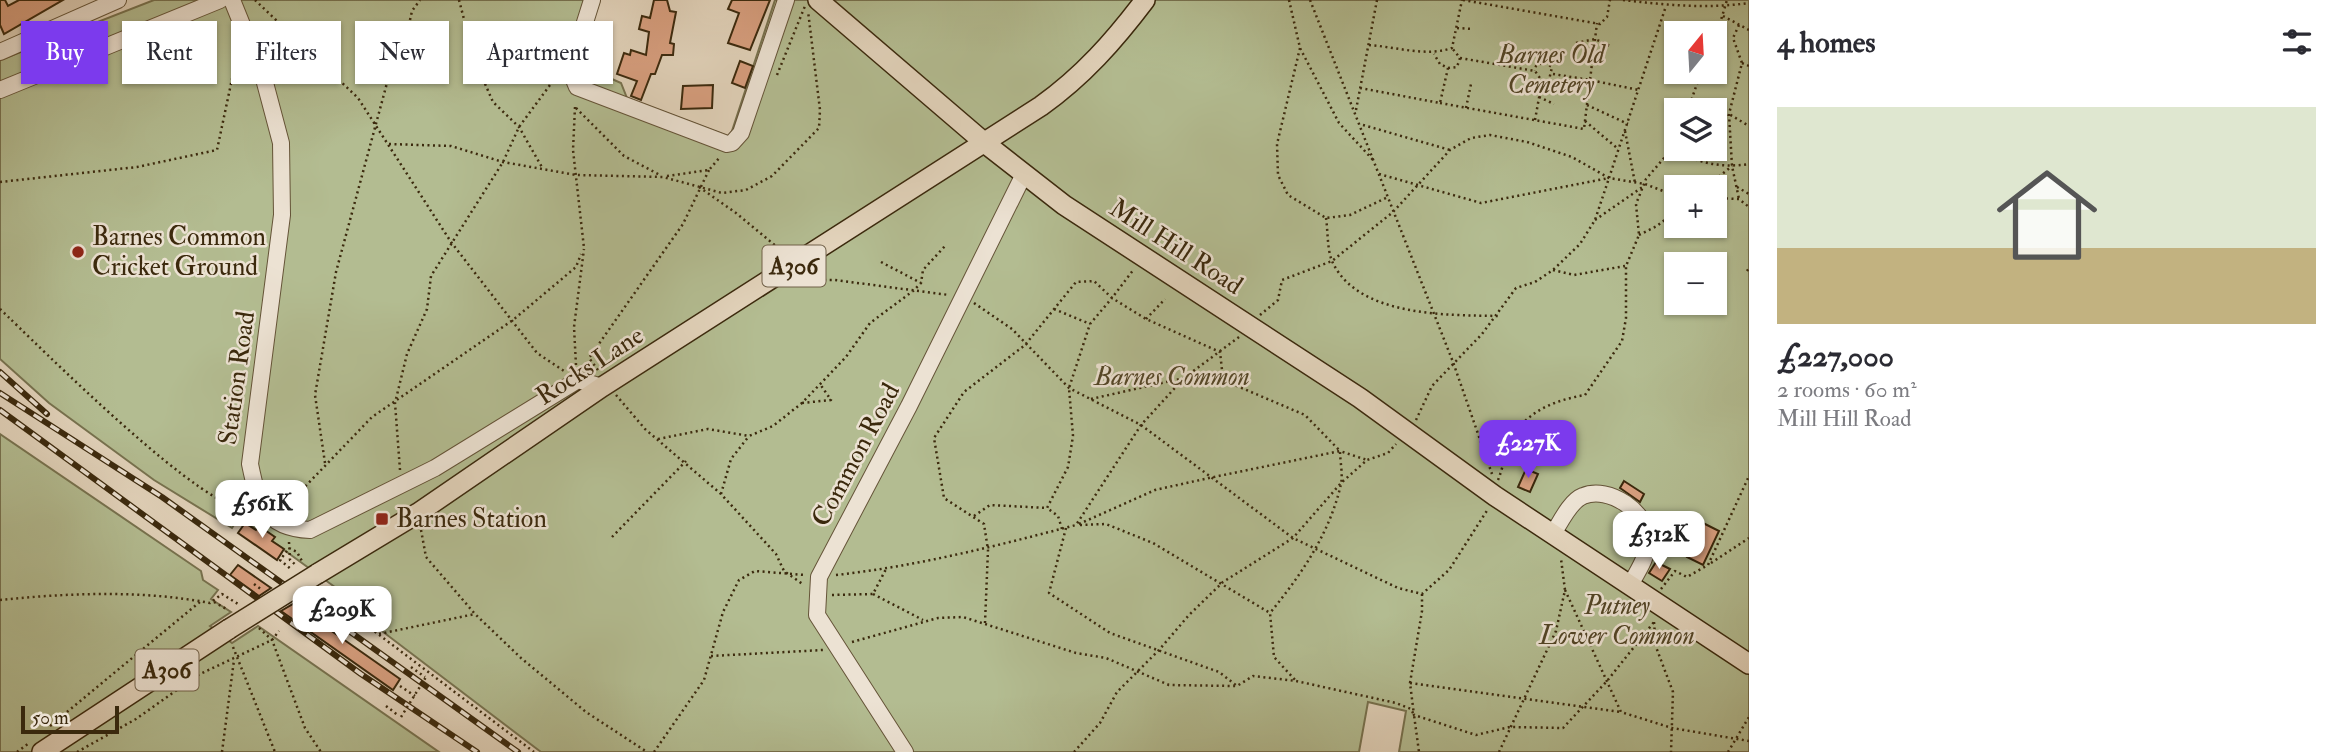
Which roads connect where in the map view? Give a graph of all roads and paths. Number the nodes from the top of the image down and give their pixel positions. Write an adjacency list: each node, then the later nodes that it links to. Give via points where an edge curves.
1 (118, 0): 35 (street)
2 (220, 0): 50 (street)
3 (232, 0): 148 (street, Station Road, via 264,79 281,144 282,215 250,464)
4 (255, 0): 62 (path, via 358,98)
5 (420, 0): 62 (path, via 412,11)
6 (456, 0): 66 (path, via 494,102)
7 (592, 0): 22 (street)
8 (786, 0): 47 (street, via 741,133 732,143 721,143)
9 (1144, 0): 69 (main road, Rocks Lane / A306, via 1076,81)
10 (1289, 0): 33 (path)
11 (1310, 0): 58 (path)
12 (1377, 0): 31 (path)
13 (1462, 0): 24 (path); 26 (path)
14 (1609, 0): 24 (path, via 1607,17)
15 (1623, 0): 19 (path)
16 (1727, 0): 20 (path)
17 (812, 1): 69 (main road, Mill Hill Road); 89 (path, via 819,128 772,176 746,190 722,193)
18 (1749, 3): 20 (path)
19 (1666, 6): 20 (path); 51 (path)
20 (1725, 6): 21 (path)
21 (1723, 16): 23 (path); 25 (path)
22 (585, 21)
23 (1721, 21)
24 (1597, 23): 29 (path)
25 (1739, 25): 28 (path); 38 (path, via 1732,38)
26 (1457, 28): 27 (path); 34 (path)
27 (1472, 29)
28 (1749, 30)
29 (1595, 39): 30 (path); 32 (path); 43 (path)
30 (1576, 43)
31 (1369, 45): 36 (path); 49 (path)
32 (1610, 46)
33 (1300, 48): 75 (path, via 1339,123); 98 (path, via 1277,144 1278,175 1288,195)
34 (1452, 48): 36 (path); 37 (path)
35 (0, 52)
36 (1434, 54): 40 (path)
37 (1461, 58): 40 (path, via 1457,67); 41 (path)
38 (1742, 63): 39 (path); 59 (path)
39 (1749, 66)
40 (1448, 68): 53 (path)
41 (1535, 71): 42 (path, via 1544,62); 44 (path)
42 (1553, 74): 43 (path); 44 (path)
43 (1590, 80): 51 (path); 55 (path)
44 (1542, 81): 52 (path)
45 (231, 84): 85 (path, via 217,150 138,167)
46 (551, 84): 66 (path)
47 (576, 84)
48 (1471, 84): 57 (path)
49 (1360, 88): 53 (path); 58 (path)
50 (0, 90)
51 (1639, 90): 64 (path)
52 (1539, 97): 54 (path); 60 (path)
53 (1440, 103): 57 (path)
54 (1555, 104)
55 (1587, 105): 61 (path); 64 (path)
56 (575, 107): 82 (path)
57 (1466, 108): 60 (path)
58 (1356, 111): 63 (path)
59 (1728, 114): 65 (path); 77 (path)
60 (1535, 120): 61 (path, via 1584,129)
61 (1585, 121): 70 (path)
62 (376, 124): 68 (path); 141 (path, via 336,272 315,395)
63 (1362, 124): 71 (path); 75 (path)
64 (1628, 124): 67 (path)
65 (1749, 126)
66 (519, 127): 74 (path); 78 (path)
67 (1625, 131): 70 (path); 86 (path)
68 (389, 144): 74 (path, via 452,146); 102 (path)
69 (986, 144): 80 (main road, Mill Hill Road); 129 (main road, Rocks Lane / A306)
70 (1618, 149): 84 (path)
71 (1450, 150): 84 (path, via 1471,138 1489,135 1572,157); 87 (path)
72 (1664, 159): 88 (path)
73 (1698, 161): 77 (path)
74 (503, 162): 78 (path); 102 (path)
75 (1376, 164): 81 (path)
76 (1749, 164): 77 (path)
77 (1732, 166): 83 (path); 90 (path)
78 (543, 169): 82 (path)
79 (709, 170): 89 (path)
80 (1024, 174): 105 (main road, Mill Hill Road); 111 (street, Common Road)
81 (1379, 174): 87 (path); 93 (path)
82 (576, 175): 89 (path, via 663,177); 104 (path)
83 (1721, 175)
84 (1609, 178): 86 (path); 87 (path, via 1481,203); 99 (path)
85 (0, 182)
86 (1635, 183): 88 (path)
87 (1419, 185): 97 (path)
88 (1645, 185): 91 (path); 99 (path); 101 (path, via 1636,204)
89 (699, 187): 129 (path, via 683,225 589,358)
90 (1737, 187): 92 (path); 95 (path)
91 (1664, 192)
92 (1749, 194)
93 (1388, 197): 97 (path); 98 (path, via 1350,215)
94 (1727, 198): 95 (path)
95 (1739, 199): 96 (path)
96 (1749, 207)
97 (1393, 212): 106 (path); 116 (path)
98 (1326, 218): 106 (path)
99 (1595, 220): 109 (path, via 1580,244)
100 (1664, 220): 101 (path)
101 (1639, 234): 108 (path)
102 (451, 242): 119 (path); 132 (path, via 431,276 427,309 407,354)
103 (945, 246): 110 (path, via 923,270)
104 (584, 249): 119 (path, via 576,267); 126 (path, via 573,327)
105 (1142, 258): 112 (path); 121 (main road, Mill Hill Road)
106 (1332, 261): 116 (path, via 1355,289 1389,305); 121 (path, via 1282,280 1278,300)
107 (881, 262): 110 (path)
108 (1626, 266): 109 (path, via 1574,275); 124 (path, via 1622,341 1585,395 1559,400 1531,414 1510,442 1496,486)
109 (1553, 270): 117 (path, via 1516,288)
110 (921, 283): 128 (path, via 870,323)
111 (963, 296): 122 (path, via 1012,329); 168 (street, Common Road)
112 (1112, 298): 115 (path, via 1094,281 1076,282); 118 (path); 120 (path)
113 (1165, 299): 118 (path)
114 (0, 309): 148 (path, via 167,465 230,508 246,510)
115 (1054, 309): 120 (path); 122 (path)
116 (1434, 315): 117 (path); 124 (path)
117 (1497, 316): 124 (path)
118 (1146, 319): 123 (path)
119 (513, 320): 126 (path, via 537,354); 132 (path)
120 (1090, 324): 130 (path)
121 (1252, 327): 123 (path); 135 (main road, Mill Hill Road)
122 (1025, 345): 130 (path); 150 (path, via 964,392 934,438 944,498)
123 (1220, 352): 125 (path); 127 (path)
124 (1453, 362): 135 (path, via 1432,386)
125 (1184, 378): 127 (path); 131 (path); 134 (path)
126 (578, 380): 129 (street); 145 (street, via 480,442)
127 (1223, 380): 138 (path, via 1305,415)
128 (820, 384): 133 (path); 133 (path, via 831,400)
129 (605, 385): 137 (path); 167 (main road, Rocks Lane / A306, via 467,481)
130 (1069, 388): 131 (path); 149 (path, via 1073,436 1068,467)
131 (1090, 399): 134 (path)
132 (395, 403): 141 (path, via 372,417); 145 (path)
133 (802, 403): 136 (path, via 773,426)
134 (1141, 425): 143 (path); 152 (path)
135 (1407, 432): 139 (path, via 1388,453); 147 (main road, Mill Hill Road)
136 (749, 436): 137 (path, via 708,429); 146 (path, via 730,459)
137 (658, 439): 140 (path)
138 (1340, 451): 139 (path); 143 (path); 144 (path)
139 (1367, 460): 144 (path)
140 (686, 461): 146 (path); 156 (path)
141 (326, 465): 153 (path, via 298,495)
142 (1749, 476): 162 (path)
143 (1209, 478): 152 (path, via 1155,490); 157 (path)
144 (1341, 483): 157 (path); 161 (path)
145 (402, 484): 153 (street, via 310,530)
146 (720, 494): 165 (path, via 776,554)
147 (1495, 496): 155 (main road, Mill Hill Road); 175 (path, via 1449,570)
148 (259, 503): 153 (street)
149 (1047, 508): 150 (path, via 989,505); 154 (path, via 1058,516)
150 (972, 517): 160 (path, via 984,524)
151 (419, 520): 182 (path, via 426,557)
152 (1076, 525): 154 (path); 169 (path, via 1106,524 1153,543)
153 (294, 529): 159 (path)
154 (1064, 529): 160 (path); 192 (path, via 1049,593 1110,633)
155 (1556, 536): 171 (main road, Mill Hill Road); 171 (street, via 1583,496 1600,495 1630,507 1648,538 1644,560); 172 (path)
156 (612, 537)
157 (1293, 538): 161 (path); 169 (path)
158 (1749, 538): 162 (path)
159 (288, 550): 163 (path, via 290,560); 166 (path, bridge, via 280,560); 167 (path, via 297,552)
160 (988, 550): 164 (path); 186 (path)
161 (1315, 550): 175 (path, via 1398,588); 181 (path)
162 (1708, 565): 183 (path, via 1687,577 1675,572 1660,590)
163 (298, 566)
164 (887, 569): 168 (path); 174 (path)
165 (784, 571): 168 (path); 176 (path); 194 (path, via 755,571 739,580 723,612)
166 (296, 573)
167 (316, 576): 184 (main road, Rocks Lane / A306, bridge); 189 (path, via 345,601 341,606)
168 (819, 577): 176 (street, Common Road)
169 (1223, 583): 181 (path); 192 (path)
170 (254, 584): 173 (path)
171 (1630, 585): 183 (main road, Mill Hill Road)
172 (1564, 590): 201 (path); 206 (path, via 1556,631)
173 (264, 591)
174 (873, 594): 176 (path); 185 (path)
175 (1422, 594): 202 (path)
176 (818, 595): 191 (street, Common Road, via 817,615)
177 (0, 600): 178 (path, via 153,596)
178 (201, 601): 179 (path); 212 (path)
179 (214, 602): 180 (path, via 222,594); 184 (path)
180 (239, 605)
181 (1270, 612): 200 (path, via 1274,657)
182 (475, 614): 189 (path); 224 (path, via 586,712)
183 (1658, 614): 197 (main road, Mill Hill Road); 201 (path); 214 (path, via 1656,647 1673,692)
184 (230, 620): 217 (main road, Rocks Lane / A306)
185 (925, 621): 186 (path, via 963,617); 191 (path)
186 (985, 623): 199 (path)
187 (258, 628): 190 (path)
188 (279, 631): 190 (path)
189 (377, 634): 223 (path)
190 (272, 640): 195 (path); 222 (path, via 305,728)
191 (837, 645): 194 (path, via 765,655); 226 (street, Common Road)
192 (1159, 650): 199 (path); 204 (path, via 1219,672)
193 (223, 652): 195 (path, via 234,646)
194 (711, 656): 225 (path, via 704,680)
195 (239, 658): 196 (path); 221 (path)
196 (234, 660): 219 (path, via 198,676); 220 (path)
197 (1749, 664)
198 (411, 667): 205 (path, bridge, via 425,677)
199 (1137, 671): 204 (path, via 1169,685); 227 (path, via 1116,692 1100,723)
200 (1296, 681): 204 (path, via 1253,676); 210 (path, via 1396,703)
201 (1606, 681): 208 (path); 209 (path)
202 (1410, 683): 206 (path); 210 (path)
203 (400, 686): 205 (path)
204 (1237, 686)
205 (414, 696): 207 (path, bridge, via 400,716)
206 (1524, 699): 208 (path); 213 (path)
207 (386, 706)
208 (1582, 708): 209 (path); 213 (path, via 1563,728)
209 (1620, 712): 214 (path)
210 (1414, 715): 213 (path, via 1476,735); 228 (path)
211 (1749, 717): 215 (path)
212 (49, 727)
213 (1510, 727): 229 (path)
214 (1672, 728): 215 (path); 230 (path)
215 (1736, 740): 216 (path); 231 (path)
216 (1749, 741)
217 (41, 744): 218 (path)
218 (18, 752)
219 (78, 752)
220 (222, 752)
221 (275, 752)
222 (321, 752)
223 (534, 752)
224 (647, 752)
225 (654, 752)
226 (905, 752)
227 (1074, 752)
228 (1419, 752)
229 (1499, 752)
230 (1671, 752)
231 (1728, 752)

